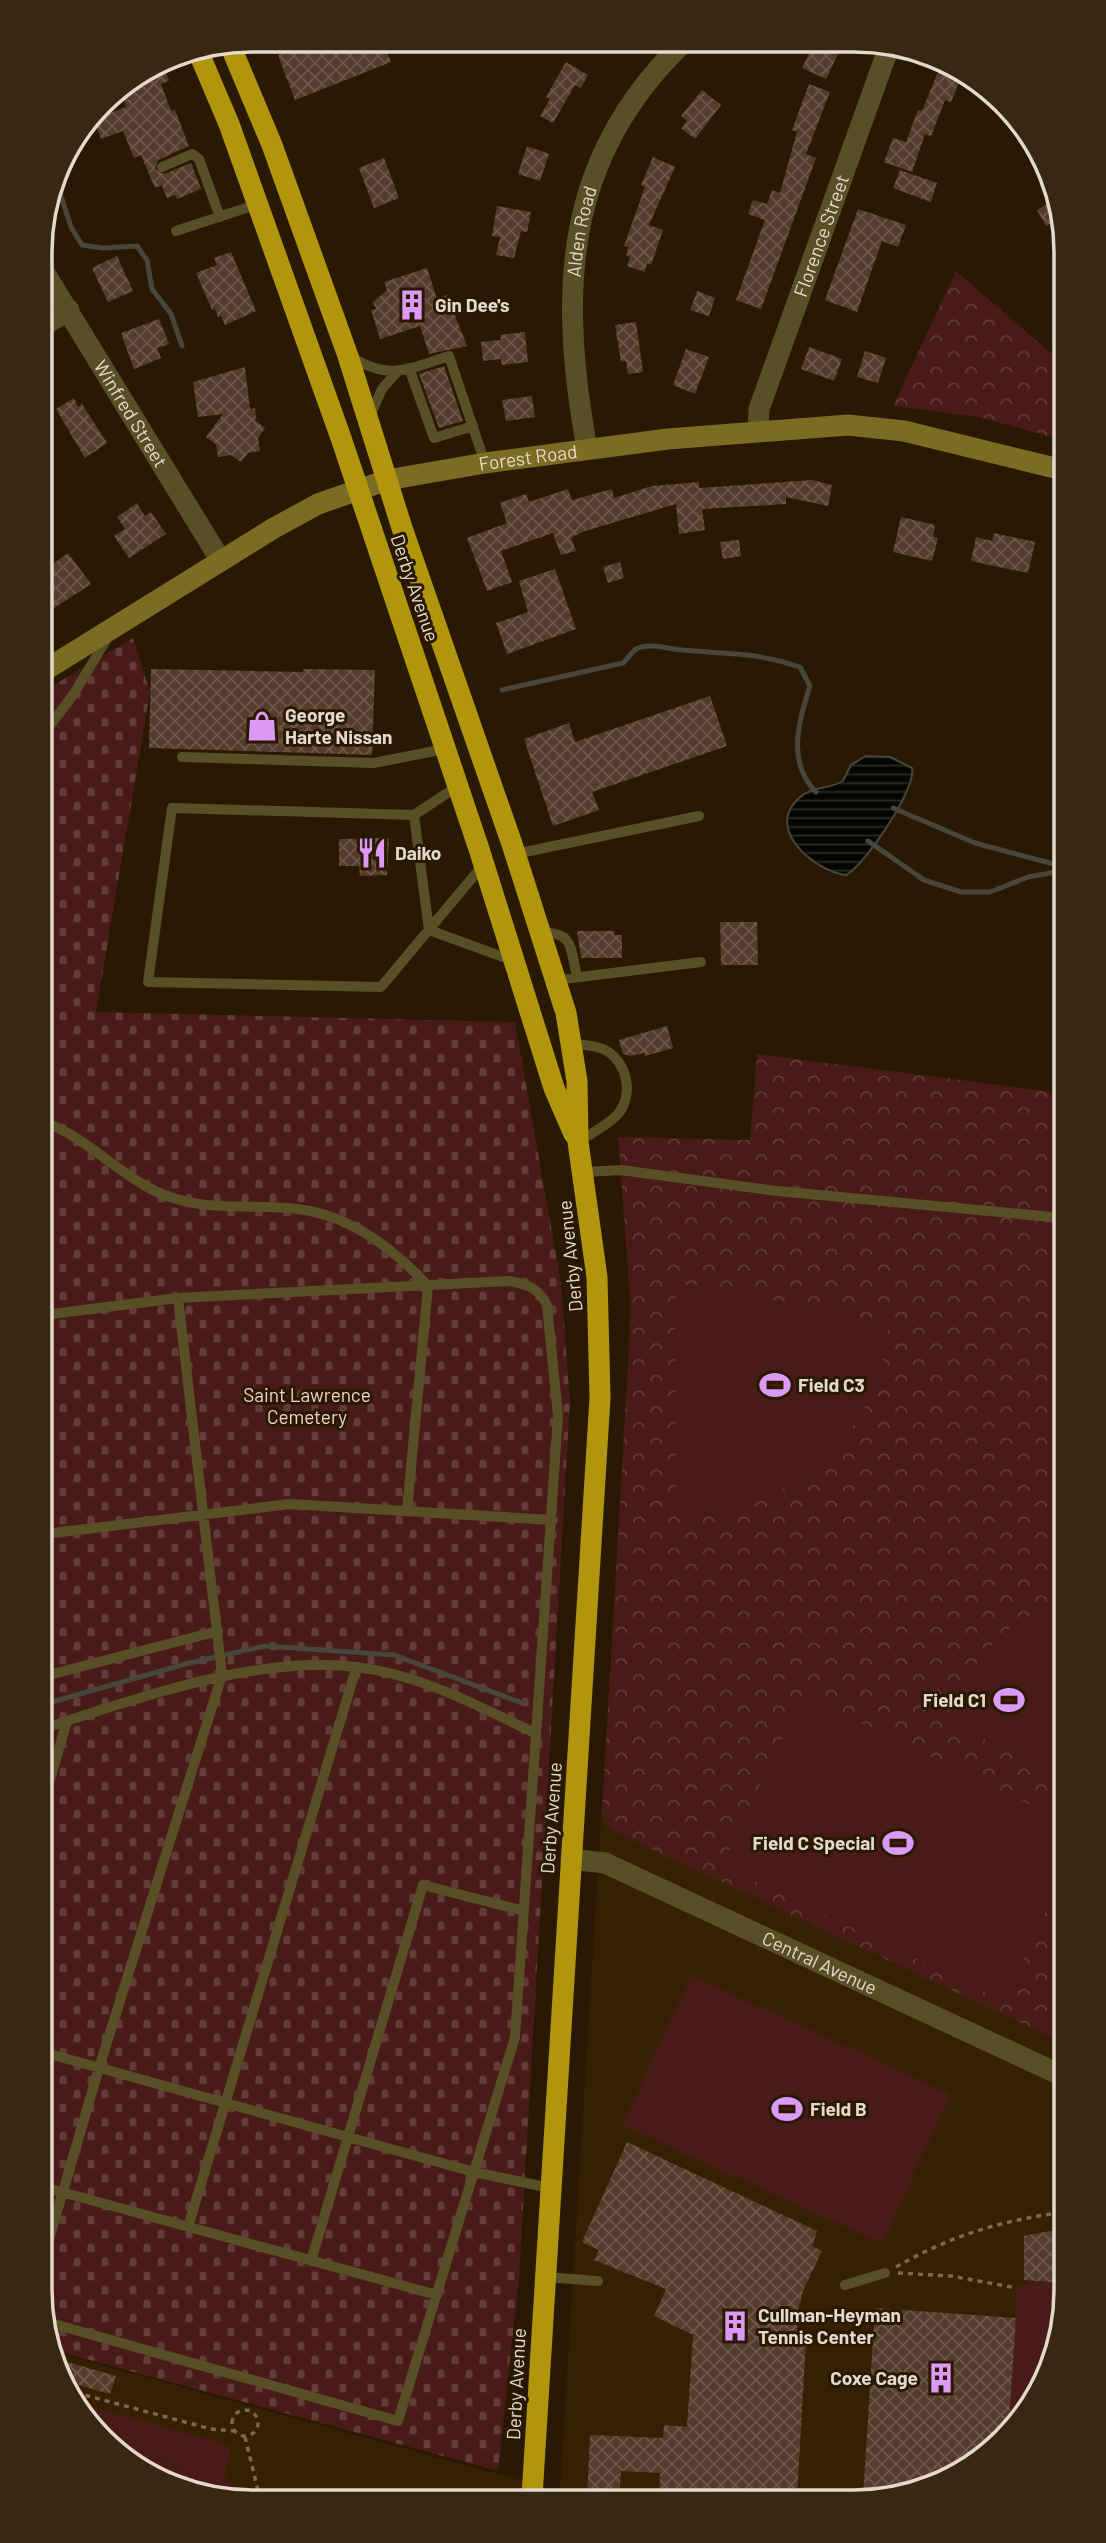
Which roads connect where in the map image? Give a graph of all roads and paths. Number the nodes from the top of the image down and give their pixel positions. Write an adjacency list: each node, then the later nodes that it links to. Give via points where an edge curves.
1 (676, 52): 18 (street, Alden Road, via 620,119 591,181 580,223 573,332)
2 (234, 53): 12 (highway, Derby Avenue)
3 (886, 55): 17 (street, Florence Street, via 759,409)
4 (201, 59): 6 (highway, Derby Avenue)
5 (162, 166): 7 (lane, via 192,154 199,159)
6 (258, 204): 7 (lane); 22 (highway, Derby Avenue)
7 (220, 217): 8 (lane)
8 (176, 231)
9 (53, 285): 10 (street, Winfred Street)
10 (69, 310): 11 (street); 23 (street, Winfred Street)
11 (53, 320)
12 (348, 356): 14 (lane, via 375,370); 15 (highway, Derby Avenue)
13 (410, 368): 14 (lane); 16 (lane, via 434,438); 16 (lane, via 449,356)
14 (397, 372): 15 (lane, via 382,389)
15 (369, 418): 21 (highway, Derby Avenue)
16 (473, 426): 19 (lane)
17 (758, 430): 18 (main road, Forest Road); 20 (main road, Forest Road, via 872,426)
18 (587, 449): 19 (main road, Forest Road)
19 (485, 463): 21 (main road, Forest Road)
20 (1054, 468)
21 (387, 480): 22 (main road, Forest Road); 32 (highway, Derby Avenue)
22 (357, 488): 23 (main road, Forest Road, via 296,516); 27 (highway, Derby Avenue)
23 (221, 561): 24 (main road, Forest Road)
24 (113, 629): 25 (main road, Forest Road); 26 (lane)
25 (53, 665)
26 (53, 722)
27 (445, 749): 28 (lane, via 374,763); 29 (highway, Derby Avenue)
28 (182, 757)
29 (458, 786): 30 (lane); 33 (highway, Derby Avenue)
30 (414, 815): 34 (lane); 34 (lane, via 172,808 148,982 381,987)
31 (699, 816): 32 (lane)
32 (515, 854): 33 (highway); 35 (highway, Derby Avenue)
33 (484, 863): 34 (lane); 36 (highway, Derby Avenue)
34 (429, 930): 36 (lane)
35 (541, 933): 38 (lane, via 564,936); 39 (highway, Derby Avenue)
36 (514, 961): 42 (highway, Derby Avenue, via 554,1088)
37 (701, 962): 38 (lane)
38 (577, 976): 39 (lane)
39 (556, 980): 40 (highway, Derby Avenue)
40 (571, 1043): 42 (highway, Derby Avenue); 42 (lane, via 603,1049 618,1060 627,1080 626,1098 617,1116)
41 (53, 1125): 45 (lane, via 70,1131 152,1189 199,1206 297,1209 333,1216 373,1237)
42 (578, 1142): 43 (highway, Derby Avenue)
43 (584, 1172): 44 (lane, via 621,1170 777,1191); 60 (highway, Derby Avenue, via 597,1277 600,1398)
44 (1054, 1217)
45 (428, 1286): 46 (lane); 48 (lane); 50 (lane, via 527,1284 540,1292 547,1305 558,1416)
46 (178, 1298): 47 (lane); 49 (lane)
47 (52, 1314)
48 (407, 1510): 49 (lane, via 290,1504); 50 (lane)
49 (204, 1514): 51 (lane); 52 (lane)
50 (552, 1520): 58 (lane)
51 (52, 1533)
52 (218, 1631): 54 (lane); 55 (lane)
53 (356, 1669): 54 (lane, via 300,1663); 58 (lane, via 390,1673 445,1689); 65 (lane)
54 (222, 1670): 56 (lane); 63 (lane)
55 (52, 1674)
56 (67, 1721): 57 (lane); 59 (lane)
57 (52, 1726)
58 (535, 1733): 61 (lane)
59 (52, 1772)
60 (571, 1859): 64 (street, Central Avenue, via 605,1863); 68 (highway, Derby Avenue)
61 (524, 1911): 66 (lane, via 423,1885); 67 (lane, via 515,2037)
62 (52, 2054): 63 (lane)
63 (99, 2068): 65 (lane); 70 (lane)
64 (1053, 2071)
65 (225, 2103): 66 (lane); 72 (lane)
66 (349, 2137): 67 (lane); 74 (lane)
67 (474, 2172): 68 (lane); 80 (lane)
68 (550, 2188): 76 (highway, Derby Avenue)
69 (52, 2190): 70 (lane)
70 (62, 2193): 72 (lane); 73 (lane)
71 (1053, 2214): 75 (path, via 983,2227 935,2245)
72 (188, 2227): 74 (lane)
73 (52, 2228)
74 (311, 2261): 80 (lane)
75 (885, 2273): 78 (lane); 79 (path, via 951,2276)
76 (545, 2277): 77 (lane); 86 (highway, Derby Avenue)
77 (598, 2281)
78 (845, 2285)
79 (1017, 2288)
80 (438, 2295): 81 (lane, via 397,2421)
81 (56, 2324)
82 (81, 2393): 83 (path, via 211,2429)
83 (234, 2431): 84 (path); 84 (path, via 236,2414 253,2412 258,2427)
84 (245, 2437): 85 (path)
85 (258, 2490)
86 (531, 2490)

